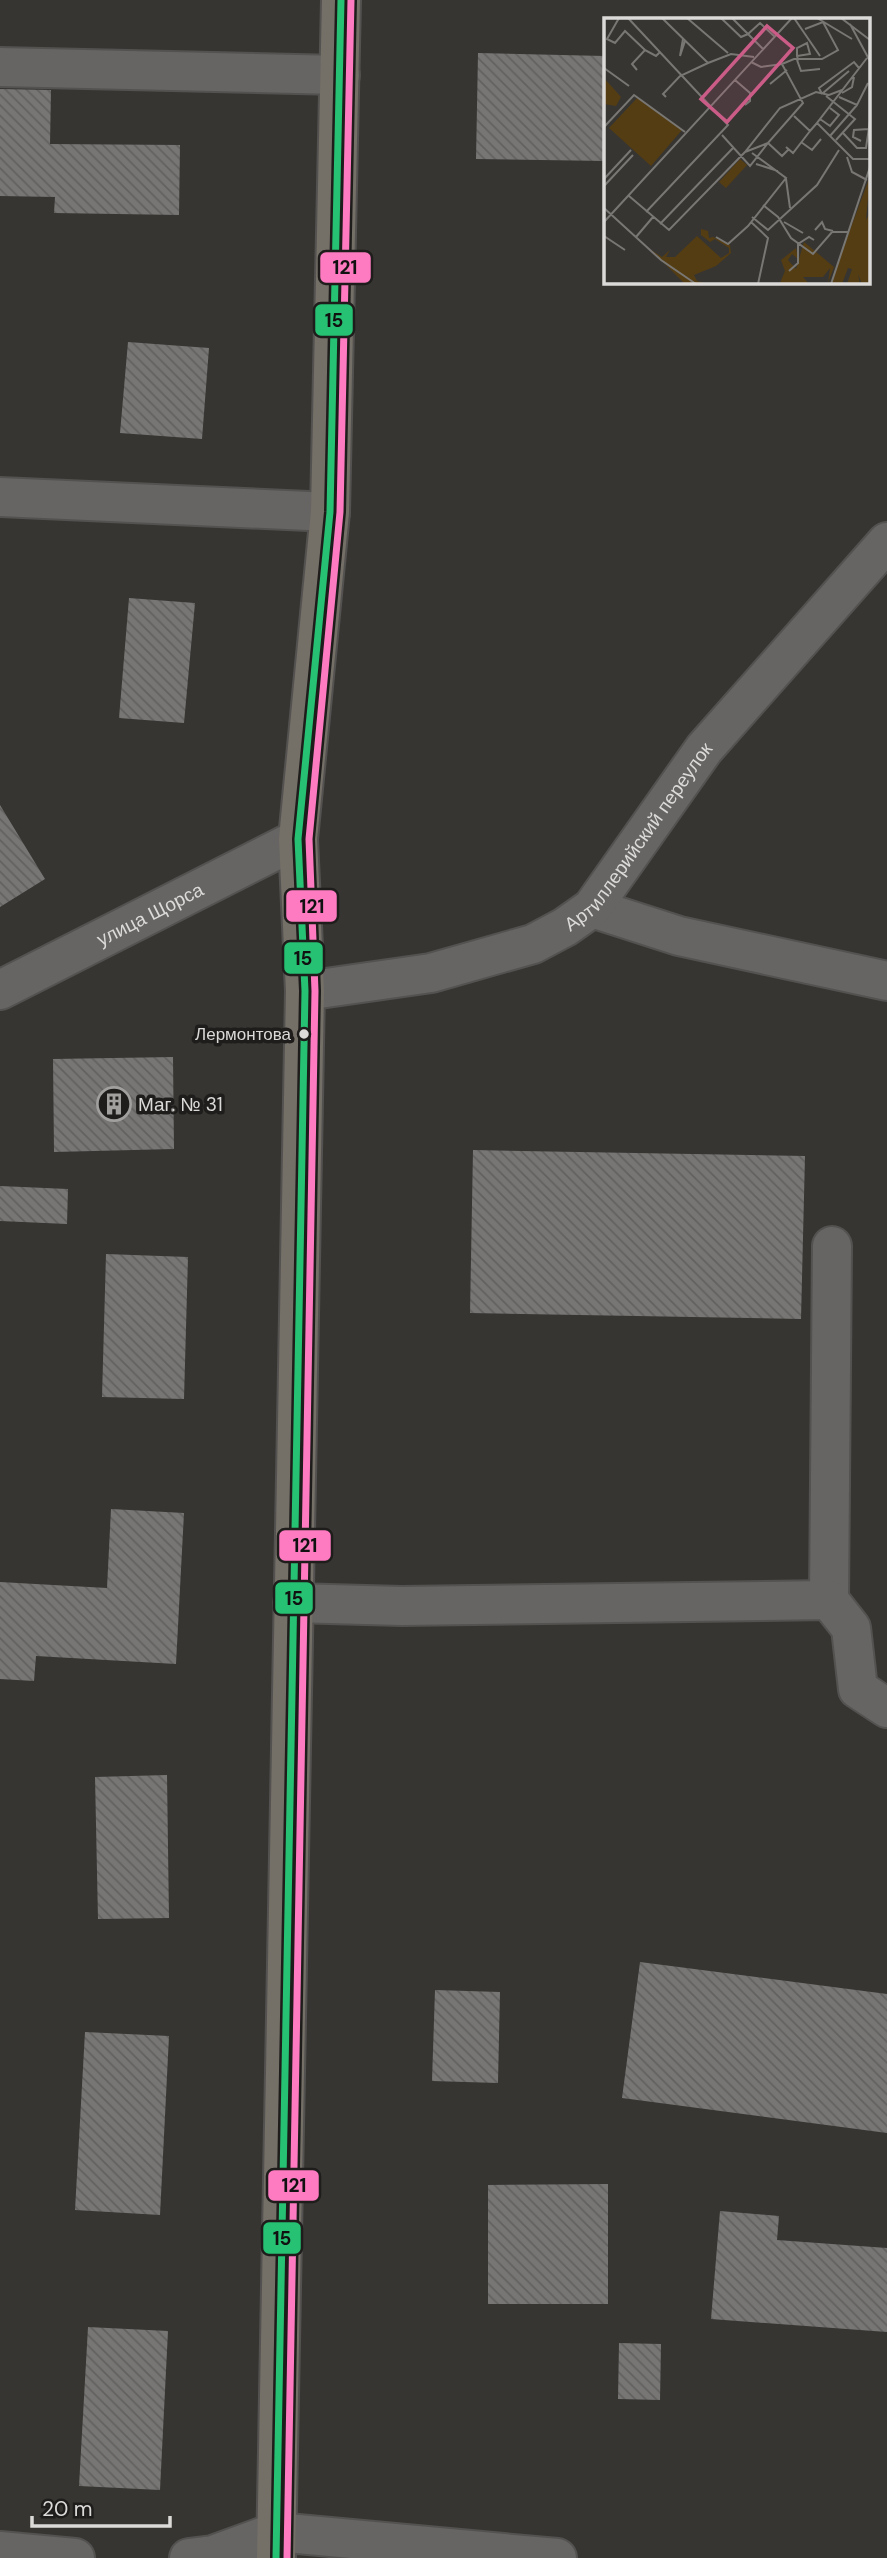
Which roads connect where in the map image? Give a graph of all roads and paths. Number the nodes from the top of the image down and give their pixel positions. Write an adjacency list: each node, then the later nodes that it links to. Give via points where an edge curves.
1 (341, 0): 3 (main road)
2 (0, 67): 3 (street)
3 (340, 75): 5 (main road)
4 (0, 497): 5 (street)
5 (330, 512): 7 (main road)
6 (887, 542): 8 (street, Артиллерийский переулок, via 704,749)
7 (298, 838): 10 (street, улица Щорса); 11 (main road)
8 (592, 908): 9 (street, via 679,936); 11 (street, Артиллерийский переулок, via 533,944 431,973)
9 (887, 981)
10 (0, 990)
11 (305, 991): 14 (main road)
12 (832, 1246): 13 (street)
13 (829, 1600): 14 (street); 15 (street, via 851,1628 858,1689)
14 (293, 1603): 16 (main road)
15 (887, 1708)
16 (276, 2545): 19 (street); 20 (street)
17 (0, 2551): 18 (street)
18 (75, 2558)
19 (189, 2558)
20 (557, 2558)

